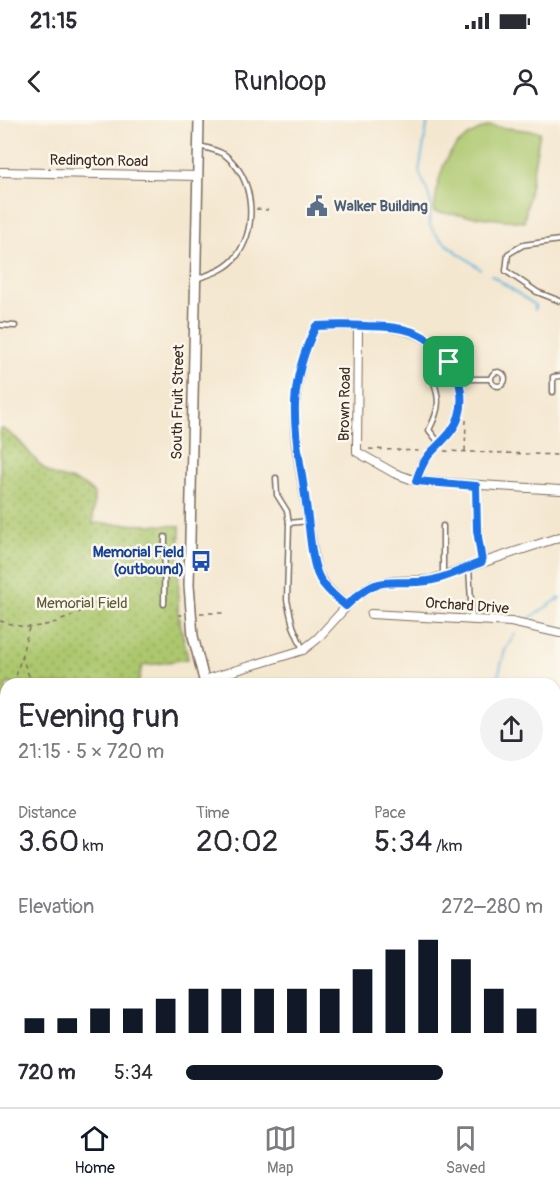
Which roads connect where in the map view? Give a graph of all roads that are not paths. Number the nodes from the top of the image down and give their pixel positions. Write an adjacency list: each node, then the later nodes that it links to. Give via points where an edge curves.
1 (200, 120): 2 (street, South Fruit Street)
2 (199, 146): 4 (street, South Fruit Street); 6 (lane, via 217,151 234,164 246,187 251,209 236,257 220,270)
3 (0, 172): 4 (street, Redington Road)
4 (198, 176): 6 (street, South Fruit Street)
5 (560, 240): 7 (lane, via 523,245 508,254 506,271 537,292)
6 (195, 279): 35 (street, South Fruit Street, via 189,585 193,636)
7 (560, 301)
8 (0, 325): 9 (lane)
9 (15, 326)
10 (358, 326): 11 (street, via 406,329 423,336); 18 (street, Brown Road, via 357,452); 21 (street, via 316,326 302,360 295,391 294,423)
11 (439, 350): 13 (street); 16 (lane, via 429,364 438,394 436,417 429,430)
12 (560, 376): 15 (lane, via 553,377)
13 (458, 379): 14 (lane); 16 (street, via 459,416)
14 (491, 379)
15 (553, 392)
16 (440, 447): 18 (street, via 424,463)
17 (276, 478): 22 (lane, via 277,495)
18 (416, 481): 19 (street, Brown Road)
19 (476, 486): 20 (street, Brown Road); 26 (lane)
20 (560, 490)
21 (309, 521): 22 (lane); 30 (street, via 320,579)
22 (289, 523): 34 (lane, via 287,600)
23 (442, 526): 28 (lane)
24 (165, 537): 29 (lane)
25 (560, 537): 26 (street)
26 (482, 562): 27 (street)
27 (469, 567): 28 (street); 32 (lane)
28 (443, 576): 30 (street, via 384,582 364,590)
29 (164, 604)
30 (346, 606): 34 (street)
31 (371, 614): 32 (street, Orchard Drive)
32 (472, 620): 33 (street, Orchard Drive, via 511,622)
33 (560, 633)
34 (303, 650): 36 (street)
35 (203, 678)
36 (216, 678)

